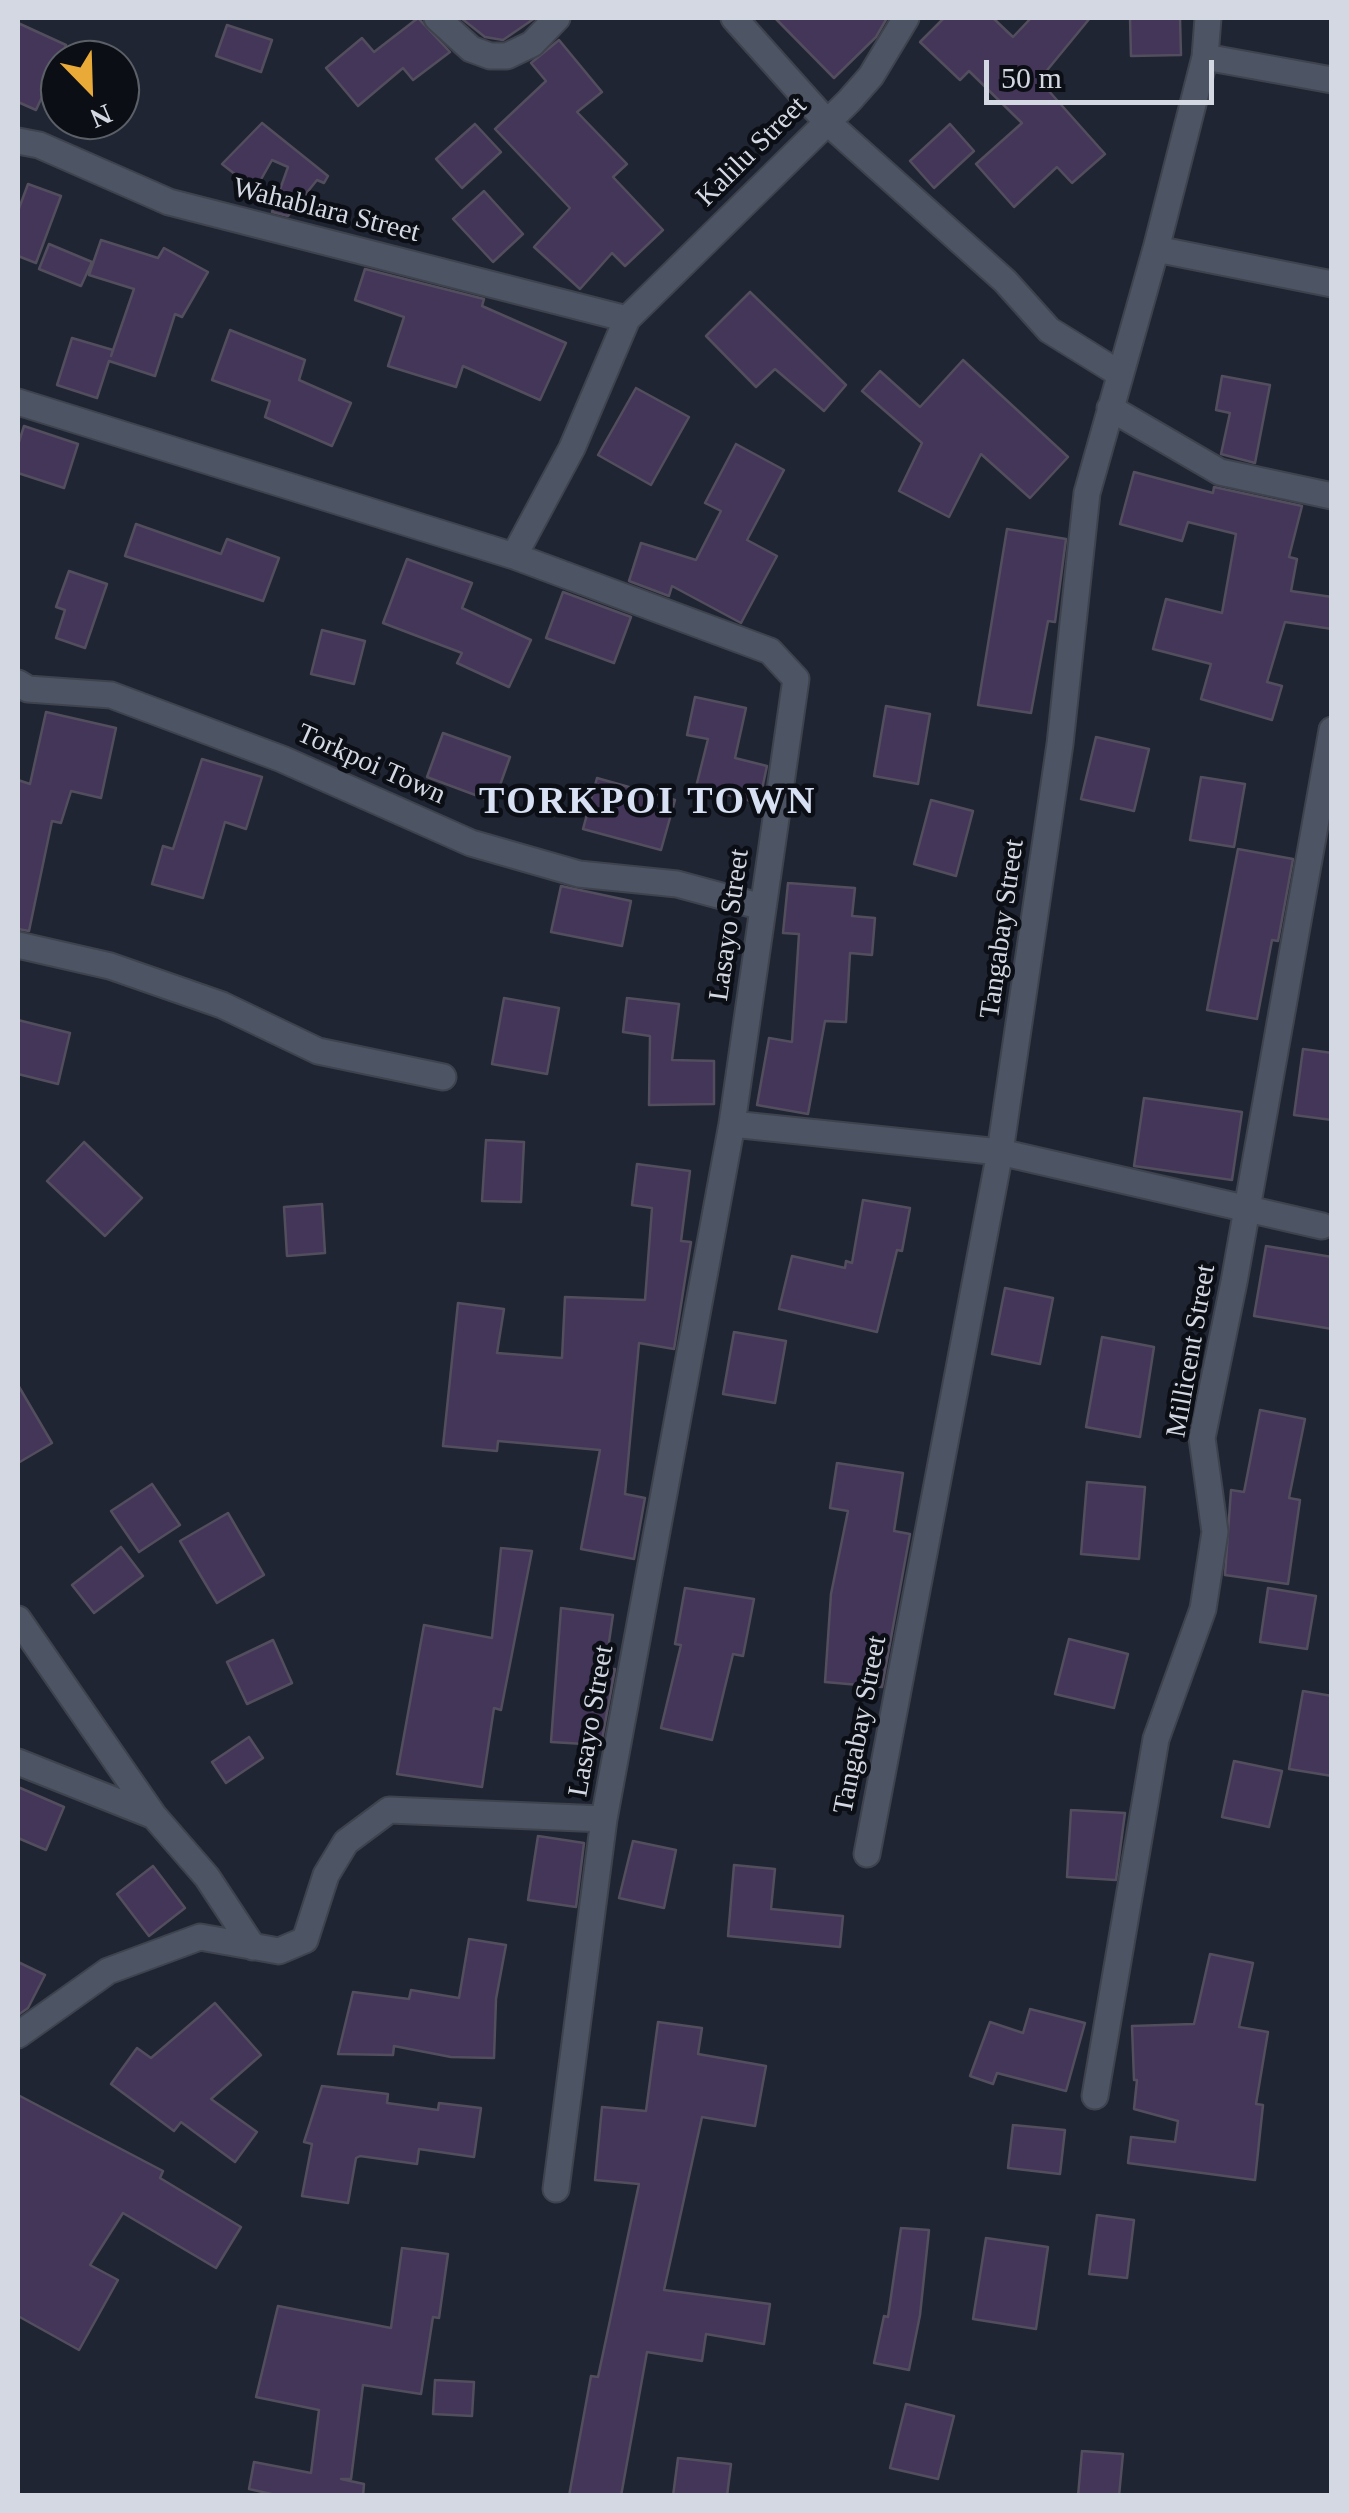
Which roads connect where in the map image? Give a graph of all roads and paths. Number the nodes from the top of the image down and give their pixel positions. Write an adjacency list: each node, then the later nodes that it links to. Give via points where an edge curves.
1 (437, 18): 2 (street, via 472,50 490,56 532,44)
2 (556, 18)
3 (734, 18): 8 (street)
4 (906, 18): 8 (street, Kalilu Street, via 871,76)
5 (1208, 18): 6 (street, Tangabay Street)
6 (1205, 57): 7 (street); 10 (street, Tangabay Street)
7 (1332, 80)
8 (826, 121): 12 (street, Kalilu Street); 13 (street, via 1049,330)
9 (18, 141): 12 (street, Wahablara Street, via 169,202)
10 (1156, 250): 11 (street); 13 (street, Tangabay Street)
11 (1332, 284)
12 (627, 319): 17 (street, via 572,448)
13 (1120, 374): 15 (street, Tangabay Street)
14 (18, 402): 17 (street, Lasayo Street)
15 (1110, 408): 16 (street, via 1220,472); 25 (street, Tangabay Street, via 1087,493 1060,744)
16 (1332, 496)
17 (514, 556): 21 (street, Lasayo Street, via 770,650 796,679)
18 (23, 686): 19 (street); 21 (street, Torkpoi Town, via 111,696 282,759 470,842 579,874 677,884)
19 (18, 714)
20 (1332, 730): 26 (street, Millicent Street)
21 (762, 906): 24 (street, Lasayo Street)
22 (18, 945): 23 (street, via 110,966 222,1004 318,1051)
23 (443, 1077)
24 (732, 1124): 25 (street); 31 (street, Lasayo Street)
25 (1000, 1152): 26 (street); 32 (street, Tangabay Street)
26 (1246, 1209): 27 (street); 35 (street, Millicent Street, via 1202,1438 1216,1532 1206,1590 1156,1740)
27 (1322, 1226)
28 (18, 1619): 30 (street)
29 (18, 1762): 30 (street)
30 (154, 1816): 33 (street, via 207,1877)
31 (604, 1819): 33 (street, via 389,1810 346,1842 326,1875 305,1940 279,1952); 36 (street, Lasayo Street)
32 (866, 1854)
33 (253, 1947): 34 (street, via 200,1937 108,1971)
34 (18, 2035)
35 (1095, 2096)
36 (556, 2189)

